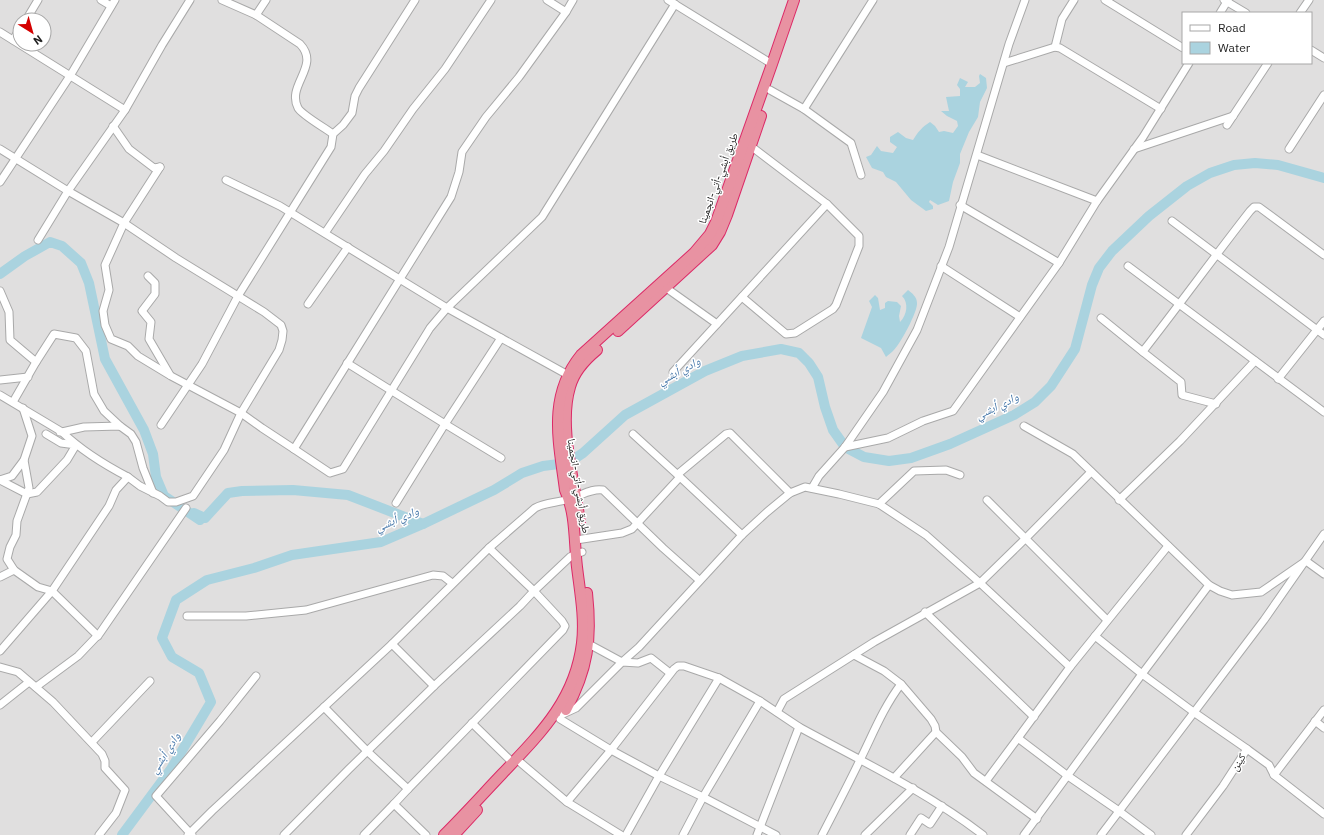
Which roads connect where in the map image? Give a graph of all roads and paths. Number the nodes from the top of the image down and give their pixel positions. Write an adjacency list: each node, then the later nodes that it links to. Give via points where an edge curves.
1 (38, 0): 21 (street)
2 (102, 0): 19 (street)
3 (190, 0): 44 (street)
4 (222, 0): 26 (street)
5 (266, 0): 26 (street)
6 (415, 0): 48 (street, via 359,88 349,119)
7 (491, 0): 65 (street, via 445,69 413,108)
8 (547, 0): 22 (street)
9 (573, 0): 22 (street)
10 (668, 0): 20 (street)
11 (794, 0): 27 (highway, طريق أبشي-أتي-انجمينا)
12 (801, 0): 27 (highway)
13 (873, 0): 42 (street)
14 (1025, 0): 35 (street)
15 (1074, 0): 31 (street, via 1062,19)
16 (1105, 0): 30 (street)
17 (1309, 0): 25 (street)
18 (1226, 1): 23 (street); 24 (street)
19 (113, 3): 39 (street)
20 (675, 4): 36 (street); 82 (street, via 542,218)
21 (31, 12)
22 (566, 12): 74 (street, via 462,152 451,197)
23 (1220, 12)
24 (1244, 12)
25 (1301, 12)
26 (256, 16): 48 (street, via 304,48 308,62 296,91 298,108)
27 (790, 21): 36 (highway, طريق أبشي-أتي-انجمينا); 40 (highway)
28 (0, 32): 29 (street)
29 (12, 39)
30 (1182, 46)
31 (1056, 47): 35 (street); 43 (street)
32 (1312, 51): 34 (street)
33 (32, 52): 39 (street)
34 (1324, 58)
35 (1004, 63): 53 (street)
36 (772, 64): 49 (highway, طريق أبشي-أتي-انجمينا)
37 (1188, 64): 43 (street)
38 (1267, 64): 45 (street)
39 (70, 76): 44 (street); 54 (street)
40 (770, 90): 42 (street); 49 (highway)
41 (1324, 95): 52 (street)
42 (804, 109): 55 (street, via 851,144)
43 (1161, 109): 50 (street)
44 (125, 110): 47 (street)
45 (1233, 116): 46 (street); 50 (street)
46 (1227, 125)
47 (114, 126): 58 (street); 64 (street, via 129,149 154,168 160,167)
48 (333, 134): 62 (street, via 331,147)
49 (748, 143): 60 (street); 75 (highway, via 727,215 717,238 704,254)
50 (1134, 148): 59 (street)
51 (0, 149): 54 (street)
52 (1289, 149)
53 (977, 155): 59 (street); 61 (street)
54 (15, 158): 57 (street); 58 (street)
55 (861, 175)
56 (226, 180): 62 (street)
57 (0, 182)
58 (68, 191): 64 (street); 66 (street)
59 (1096, 201): 70 (street)
60 (827, 204): 78 (street); 78 (street, via 860,240 836,305 795,333 786,334)
61 (960, 205): 70 (street); 71 (street)
62 (290, 212): 65 (street); 77 (street)
63 (1172, 221): 68 (street)
64 (124, 223): 77 (street); 97 (street, via 105,265 109,290 103,311 105,325 111,339 128,346 138,356)
65 (325, 233): 67 (street)
66 (38, 240)
67 (348, 247): 74 (street); 80 (street)
68 (1216, 254): 69 (street, via 1250,210 1259,207); 81 (street); 88 (street)
69 (1324, 255)
70 (1059, 263): 84 (street)
71 (941, 266): 84 (street); 119 (street, via 917,330 883,392)
72 (1128, 266): 81 (street)
73 (148, 276): 97 (street, via 155,283 155,294 142,311 151,322 149,339)
74 (400, 279): 82 (street); 94 (street)
75 (663, 286): 87 (street); 96 (highway, طريق أبشي-أتي-انجمينا, via 581,355); 113 (highway, via 582,365 570,386)
76 (0, 291): 79 (street)
77 (238, 296): 101 (street); 108 (street, via 281,324 283,331 279,350)
78 (742, 297): 87 (street)
79 (5, 301): 83 (street); 93 (street, via 9,312 10,340)
80 (308, 304)
81 (1179, 305): 91 (street); 92 (street)
82 (447, 308): 90 (street); 102 (street, via 430,328)
83 (0, 309)
84 (1020, 317): 119 (street, via 953,411 923,421 888,438)
85 (1100, 318): 91 (street)
86 (1324, 321): 88 (street)
87 (717, 324): 95 (street)
88 (1317, 330): 89 (street); 99 (street)
89 (1324, 335)
90 (502, 338): 96 (street); 109 (street)
91 (1143, 352): 105 (street, via 1181,382 1182,395)
92 (1255, 361): 99 (street); 105 (street)
93 (36, 362): 98 (street); 111 (street, via 54,334 76,338 86,351 94,394 104,411)
94 (347, 363): 102 (street); 120 (street)
95 (673, 372)
96 (568, 375): 113 (highway, طريق أبشي-أتي-انجمينا, via 559,402)
97 (171, 376): 101 (street)
98 (28, 377): 100 (street); 104 (street)
99 (1278, 379): 107 (street)
100 (0, 380)
101 (188, 385): 108 (street); 110 (street)
102 (392, 391): 109 (street); 120 (street, via 343,469 330,472)
103 (0, 395): 104 (street)
104 (13, 402): 106 (street)
105 (1216, 404): 134 (street)
106 (22, 408): 114 (street); 117 (street)
107 (1324, 412)
108 (241, 413): 120 (street); 129 (street, via 224,450 194,496 168,502)
109 (445, 424): 121 (street); 135 (street)
110 (161, 425)
111 (120, 426): 114 (street, via 84,427); 129 (street, via 131,434 136,442)
112 (1024, 426): 123 (street, via 1073,454)
113 (562, 428): 131 (highway)
114 (62, 432): 115 (street); 118 (street)
115 (46, 434): 117 (street); 118 (street, via 61,443)
116 (633, 434): 124 (street)
117 (32, 436): 122 (street)
118 (76, 445): 126 (street, via 102,464); 130 (street, via 67,460 37,492)
119 (845, 447): 128 (street, via 819,476)
120 (294, 449)
121 (501, 458)
122 (24, 460): 127 (street, via 12,476); 130 (street, via 29,488)
123 (1091, 472): 134 (street); 142 (street)
124 (679, 475): 132 (street, via 730,433); 138 (street); 140 (street)
125 (960, 475): 136 (street, via 946,470 914,471)
126 (128, 476): 129 (street); 155 (street, via 116,490)
127 (0, 480): 130 (street)
128 (812, 488): 132 (street, via 805,487); 136 (street)
129 (153, 493)
130 (27, 494): 148 (street, via 17,521 16,535 6,559)
131 (572, 494): 138 (street, via 603,490); 141 (highway); 144 (street, via 535,508)
132 (790, 494): 140 (street)
133 (987, 500): 142 (street)
134 (1119, 500): 143 (street)
135 (396, 504)
136 (879, 504): 153 (street, via 926,535)
137 (186, 508): 160 (street)
138 (638, 523): 141 (street, via 628,532); 151 (street)
139 (1324, 534): 146 (street)
140 (742, 535): 151 (street)
141 (579, 539): 145 (highway)
142 (1025, 539): 153 (street); 159 (street)
143 (1168, 546): 154 (street); 159 (street)
144 (489, 548): 152 (street); 156 (street)
145 (579, 553): 156 (street); 162 (highway, via 589,611)
146 (1306, 561): 149 (street); 154 (street, via 1261,592 1232,595); 183 (street)
147 (0, 568): 150 (street)
148 (14, 570): 150 (street); 155 (street, via 38,587)
149 (1324, 574)
150 (3, 576)
151 (699, 580): 166 (street, via 639,647)
152 (452, 583): 158 (street, via 443,576 433,575 306,610 246,616); 163 (street)
153 (980, 583): 157 (street); 167 (street)
154 (1209, 585): 170 (street)
155 (52, 591): 160 (street); 164 (street)
156 (534, 591): 176 (street); 187 (street, via 565,626)
157 (925, 612): 165 (street); 184 (street)
158 (187, 616)
159 (1107, 620): 161 (street)
160 (98, 636): 177 (street, via 78,656)
161 (1094, 636): 167 (street); 170 (street)
162 (585, 643): 166 (street); 185 (highway, via 584,670 576,692); 197 (highway, via 570,688 559,708)
163 (392, 644): 176 (street); 180 (street)
164 (0, 652)
165 (854, 655): 175 (street, via 884,671); 182 (street, via 784,699)
166 (622, 662): 169 (street, via 638,663 651,658); 185 (street, via 576,708)
167 (1070, 666): 184 (street)
168 (0, 667): 174 (street, via 18,672)
169 (670, 673): 172 (street, via 678,666 684,666); 194 (street)
170 (1142, 674): 183 (street); 200 (street)
171 (256, 676): 214 (street, via 156,796)
172 (719, 678): 178 (street); 199 (street)
173 (150, 681): 192 (street)
174 (29, 682): 177 (street); 179 (street)
175 (901, 684): 190 (street, via 931,719); 196 (street, via 879,719)
176 (434, 686): 195 (street)
177 (36, 687): 192 (street)
178 (760, 701): 182 (street); 205 (street)
179 (0, 705)
180 (324, 707): 195 (street); 214 (street)
181 (1324, 710): 186 (street)
182 (777, 712): 188 (street)
183 (1195, 713): 193 (street); 209 (street)
184 (1034, 716): 191 (street)
185 (562, 717): 194 (street); 197 (highway, via 549,734)
186 (1315, 721): 189 (street); 198 (street)
187 (472, 723): 197 (street); 204 (street)
188 (799, 727): 196 (street); 212 (street)
189 (1324, 728)
190 (936, 732): 201 (street); 202 (street, via 974,773)
191 (1018, 738): 200 (street); 202 (street)
192 (92, 742): 215 (street, via 102,754 105,768 125,790 116,813)
193 (1247, 749): 198 (street, كينن, via 1269,765); 232 (street, كينن)
194 (611, 750): 199 (street); 206 (street)
195 (368, 751): 204 (street); 216 (street)
196 (860, 760): 201 (street); 225 (street)
197 (517, 763): 206 (street); 213 (highway)
198 (1274, 775): 210 (street, كينن)
199 (659, 776): 205 (street); 221 (street)
200 (1068, 776): 209 (street); 211 (street)
201 (894, 778): 203 (street)
202 (986, 781): 211 (street)
203 (912, 788): 208 (street); 226 (street)
204 (408, 789): 207 (street)
205 (703, 797): 212 (street); 222 (street)
206 (567, 802): 220 (street)
207 (394, 804): 217 (street); 218 (street)
208 (942, 806): 227 (street, via 930,824 921,818); 228 (street)
209 (1119, 811): 230 (street); 231 (street)
210 (1324, 814)
211 (1037, 820): 229 (street)
212 (761, 828): 223 (street); 224 (street)
213 (457, 829): 219 (highway)
214 (190, 834)
215 (99, 835)
216 (284, 835)
217 (364, 835)
218 (426, 835)
219 (444, 835)
220 (622, 835)
221 (626, 835)
222 (683, 835)
223 (757, 835)
224 (776, 835)
225 (822, 835)
226 (865, 835)
227 (910, 835)
228 (983, 835)
229 (1024, 835)
230 (1101, 835)
231 (1151, 835)
232 (1186, 835)

